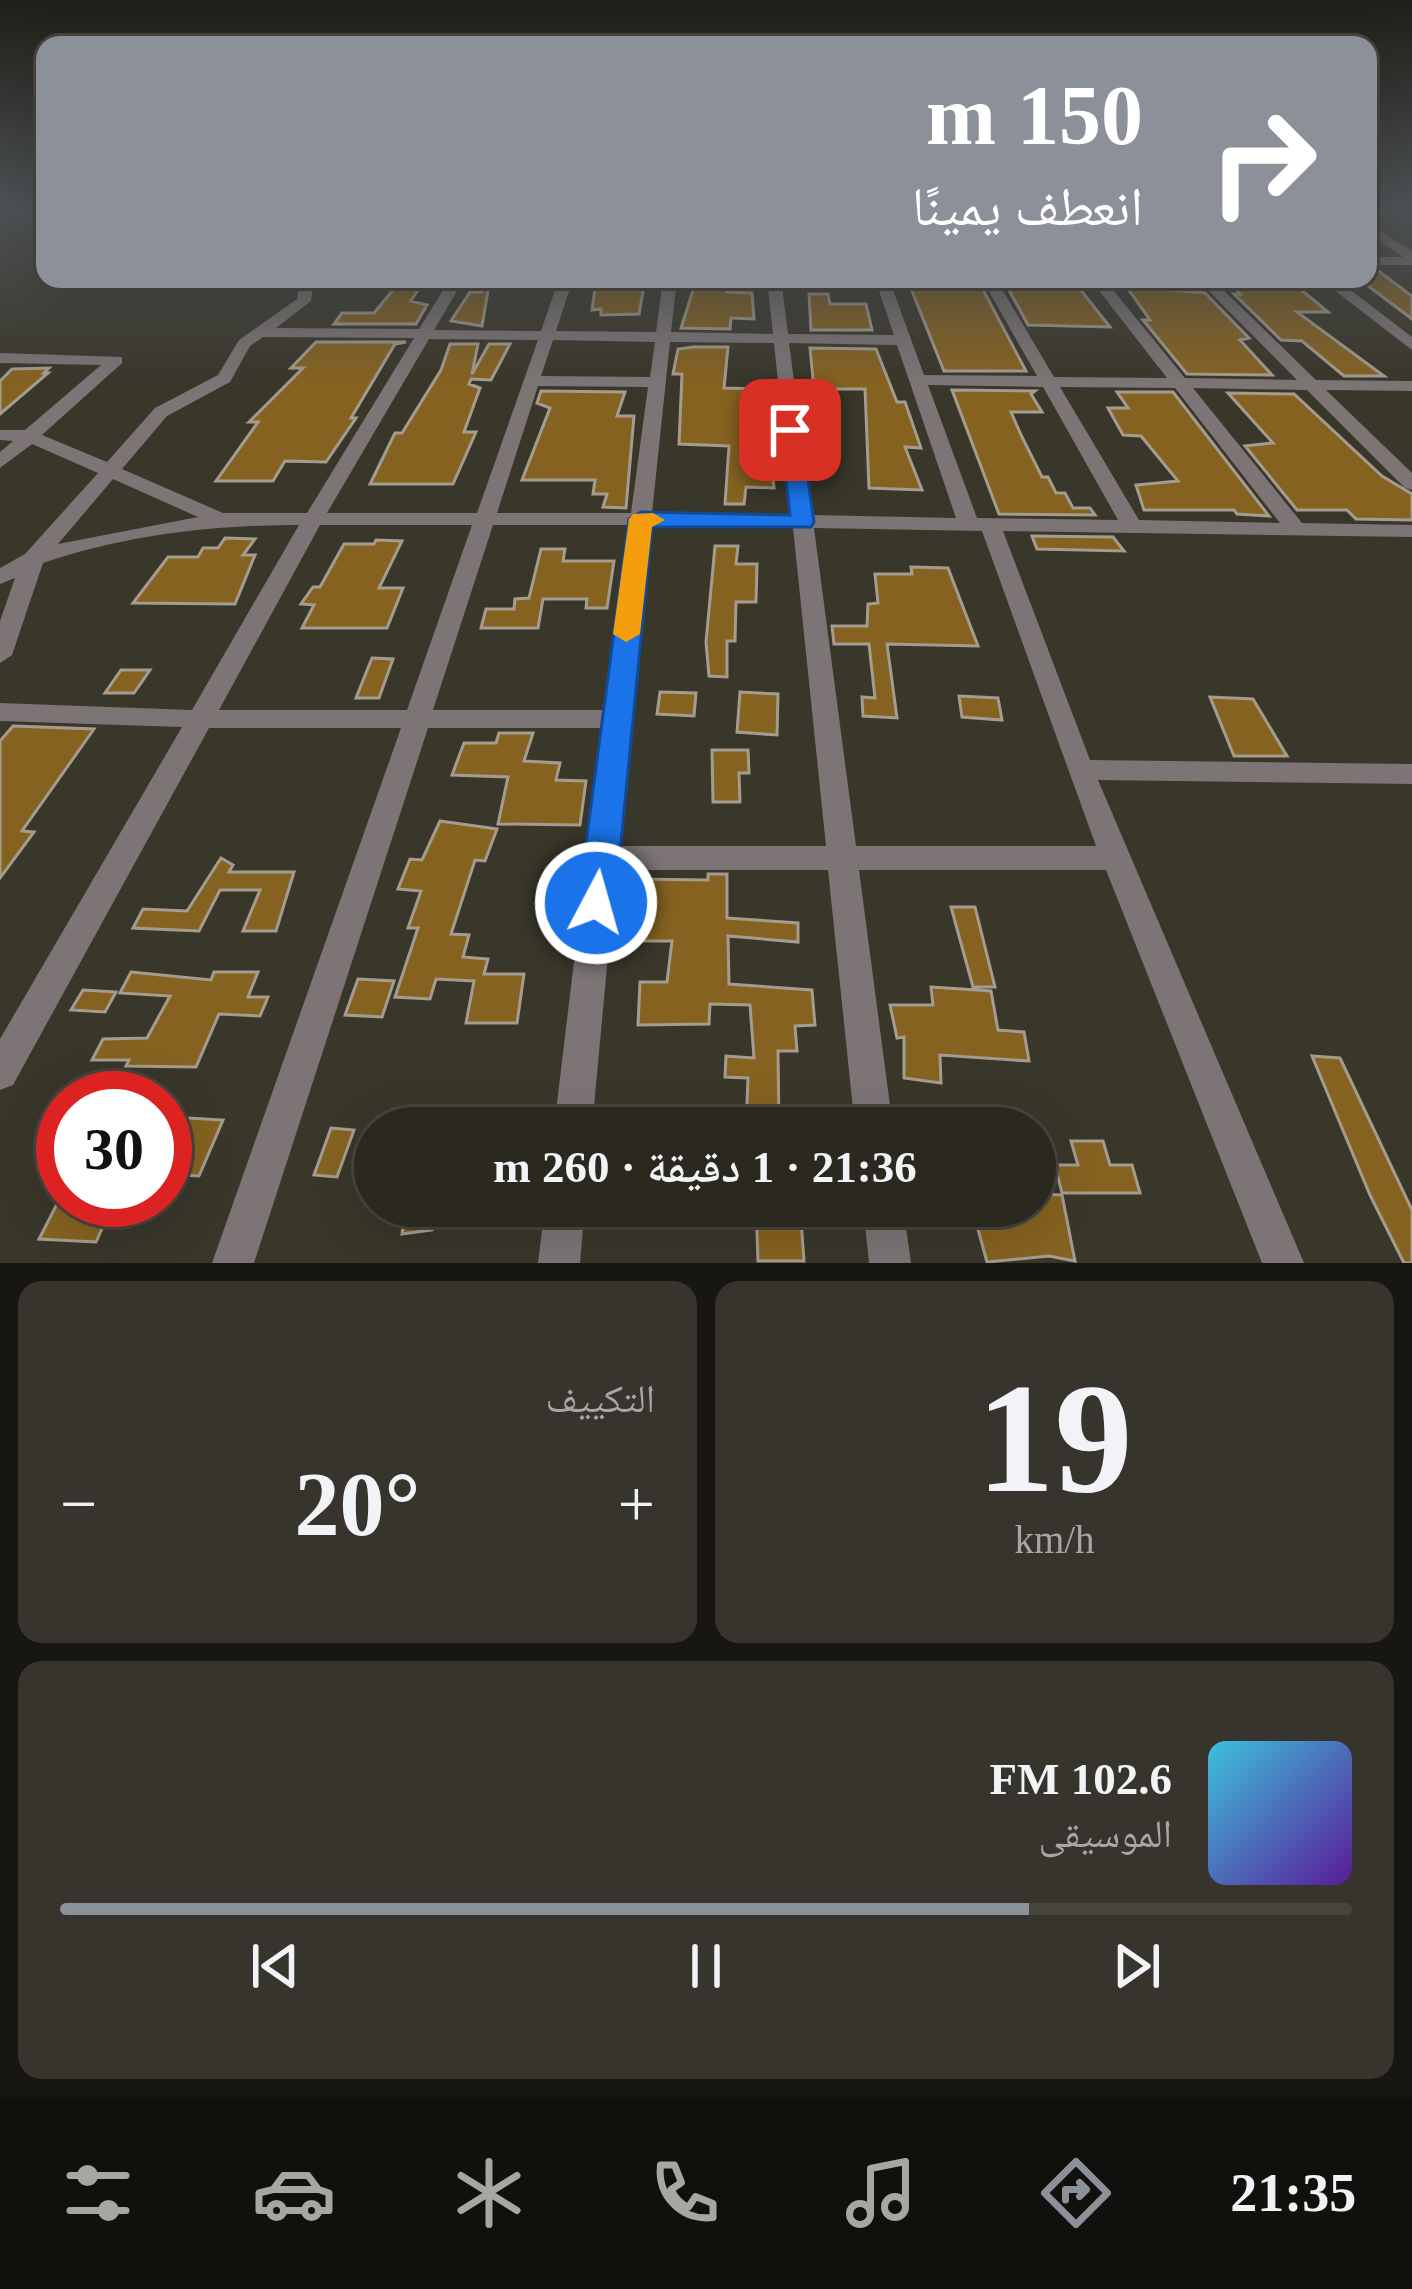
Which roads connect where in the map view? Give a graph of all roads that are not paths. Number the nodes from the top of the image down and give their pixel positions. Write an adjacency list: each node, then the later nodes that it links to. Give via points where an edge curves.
1 (306, 288): 11 (street, via 304,301)
2 (451, 288): 12 (street)
3 (563, 288): 13 (street)
4 (669, 288): 14 (street)
5 (775, 288): 15 (street)
6 (885, 288): 16 (street)
7 (994, 288): 21 (street)
8 (1104, 288): 23 (street)
9 (1213, 288): 24 (street)
10 (1339, 288): 17 (street)
11 (260, 332): 12 (street); 29 (street, via 240,347 224,378 161,412)
12 (422, 334): 13 (street); 31 (street)
13 (547, 335): 14 (street); 20 (street)
14 (663, 338): 15 (street); 22 (street)
15 (779, 339): 16 (street); 35 (street)
16 (904, 340): 19 (street)
17 (1412, 345)
18 (0, 358): 27 (street, via 115,358)
19 (919, 380): 21 (street); 36 (street)
20 (531, 381): 22 (street); 32 (street)
21 (1047, 381): 23 (street); 37 (street)
22 (657, 382): 34 (street)
23 (1180, 383): 24 (street); 38 (street)
24 (1313, 386): 25 (street); 30 (street)
25 (1412, 386)
26 (0, 435): 27 (street)
27 (30, 436): 28 (street); 29 (street)
28 (0, 462)
29 (114, 470): 33 (street); 40 (street)
30 (1412, 484)
31 (315, 516): 32 (street); 33 (street); 45 (street)
32 (485, 518): 34 (street); 44 (street)
33 (220, 519): 40 (street, via 117,535)
34 (641, 519): 35 (street); 46 (street)
35 (802, 522): 36 (street); 51 (street)
36 (979, 524): 37 (street); 47 (street)
37 (1132, 526): 38 (street)
38 (1296, 529): 39 (street)
39 (1412, 531)
40 (34, 559): 41 (street); 42 (street)
41 (0, 577)
42 (0, 655)
43 (0, 712): 45 (street)
44 (417, 716): 45 (street); 46 (street); 57 (street)
45 (202, 719): 52 (street)
46 (616, 719): 49 (street)
47 (1080, 770): 48 (street); 50 (street)
48 (1412, 774)
49 (601, 858): 51 (street); 53 (street)
50 (1116, 858): 51 (street); 60 (street)
51 (842, 860): 54 (street)
52 (0, 1073)
53 (575, 1107)
54 (871, 1107)
55 (563, 1227): 58 (street)
56 (886, 1227): 59 (street)
57 (233, 1263)
58 (559, 1263)
59 (890, 1263)
60 (1283, 1263)

